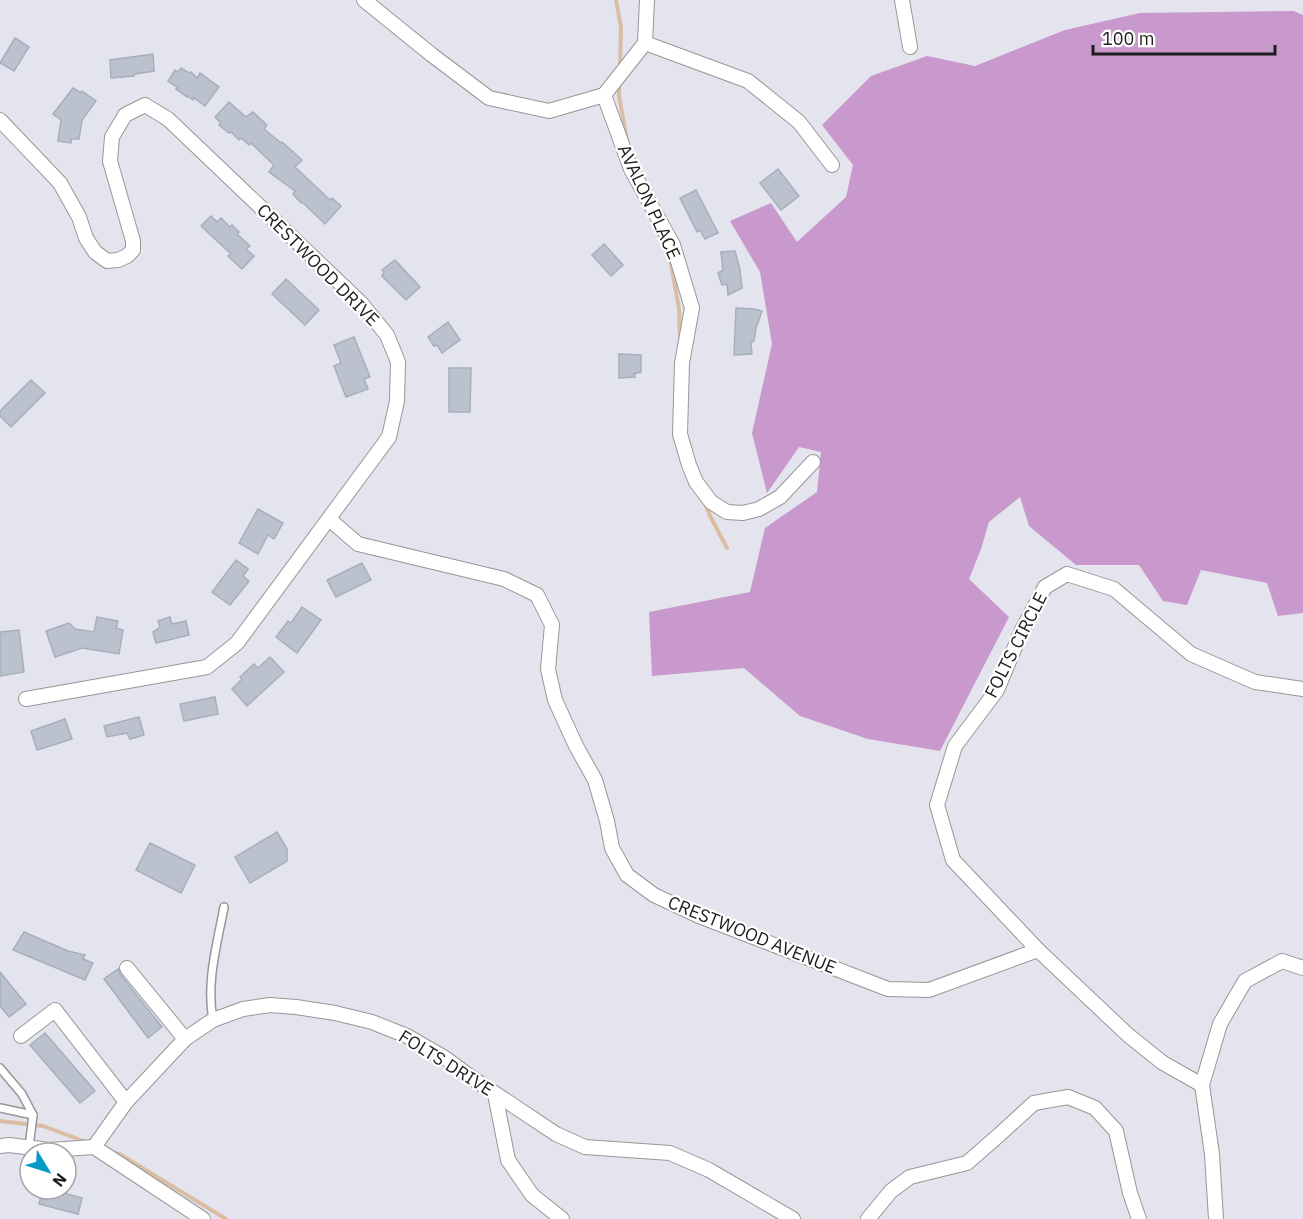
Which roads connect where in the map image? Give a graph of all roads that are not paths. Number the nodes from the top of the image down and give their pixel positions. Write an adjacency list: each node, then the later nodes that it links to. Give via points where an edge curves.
1 (364, 0): 6 (street, via 489,98 549,111)
2 (647, 0): 4 (street)
3 (902, 0): 5 (street)
4 (645, 43): 6 (street); 8 (street, via 748,81 799,122)
5 (910, 47)
6 (604, 95): 9 (street, AVALON PLACE, via 631,169 673,245 692,308 682,363 680,434 696,482 711,502 727,512 743,513 780,497)
7 (0, 120): 10 (street, CRESTWOOD DRIVE, via 60,183 95,252 107,261 118,260 133,250 133,240 111,160 112,137 124,115 145,105 168,119 367,311 387,335 398,362 397,401 389,437)
8 (832, 165)
9 (813, 462)
10 (329, 519): 12 (street, CRESTWOOD DRIVE, via 237,643 207,667); 14 (street, CRESTWOOD AVENUE, via 358,544 504,579 537,595 552,625 548,669 555,700 595,780 612,848 627,875 654,895 888,989 928,990)
11 (1303, 689): 14 (street, FOLTS CIRCLE, via 1255,682 1191,654 1114,589 1067,574 1045,587 997,690 955,746 937,805 953,860)
12 (26, 699)
13 (224, 907): 17 (lane, via 211,972)
14 (1038, 950): 21 (street, FOLTS CIRCLE, via 1128,1035 1163,1063)
15 (127, 968): 19 (street)
16 (1303, 969): 21 (street, via 1282,961 1245,981 1220,1024)
17 (213, 1020): 19 (street, FOLTS DRIVE); 22 (street, FOLTS DRIVE, via 243,1009 270,1005 335,1012 407,1036)
18 (21, 1036): 23 (street, via 55,1010)
19 (185, 1039): 23 (street, FOLTS DRIVE)
20 (0, 1068): 25 (lane)
21 (1202, 1085): 36 (street)
22 (495, 1094): 32 (street, via 508,1160 532,1196); 33 (street, FOLTS DRIVE, via 556,1134 585,1147 670,1153 709,1170)
23 (126, 1102): 29 (street, FOLTS DRIVE)
24 (0, 1108): 25 (lane)
25 (33, 1114): 26 (lane)
26 (30, 1141)
27 (0, 1146): 28 (street)
28 (18, 1146)
29 (94, 1147): 30 (street); 31 (street)
30 (78, 1148)
31 (203, 1219)
32 (562, 1219)
33 (793, 1219)
34 (868, 1219): 35 (street, via 891,1191 910,1176 967,1163 1034,1103 1068,1097 1095,1107 1116,1131)
35 (1139, 1219)
36 (1216, 1219)

